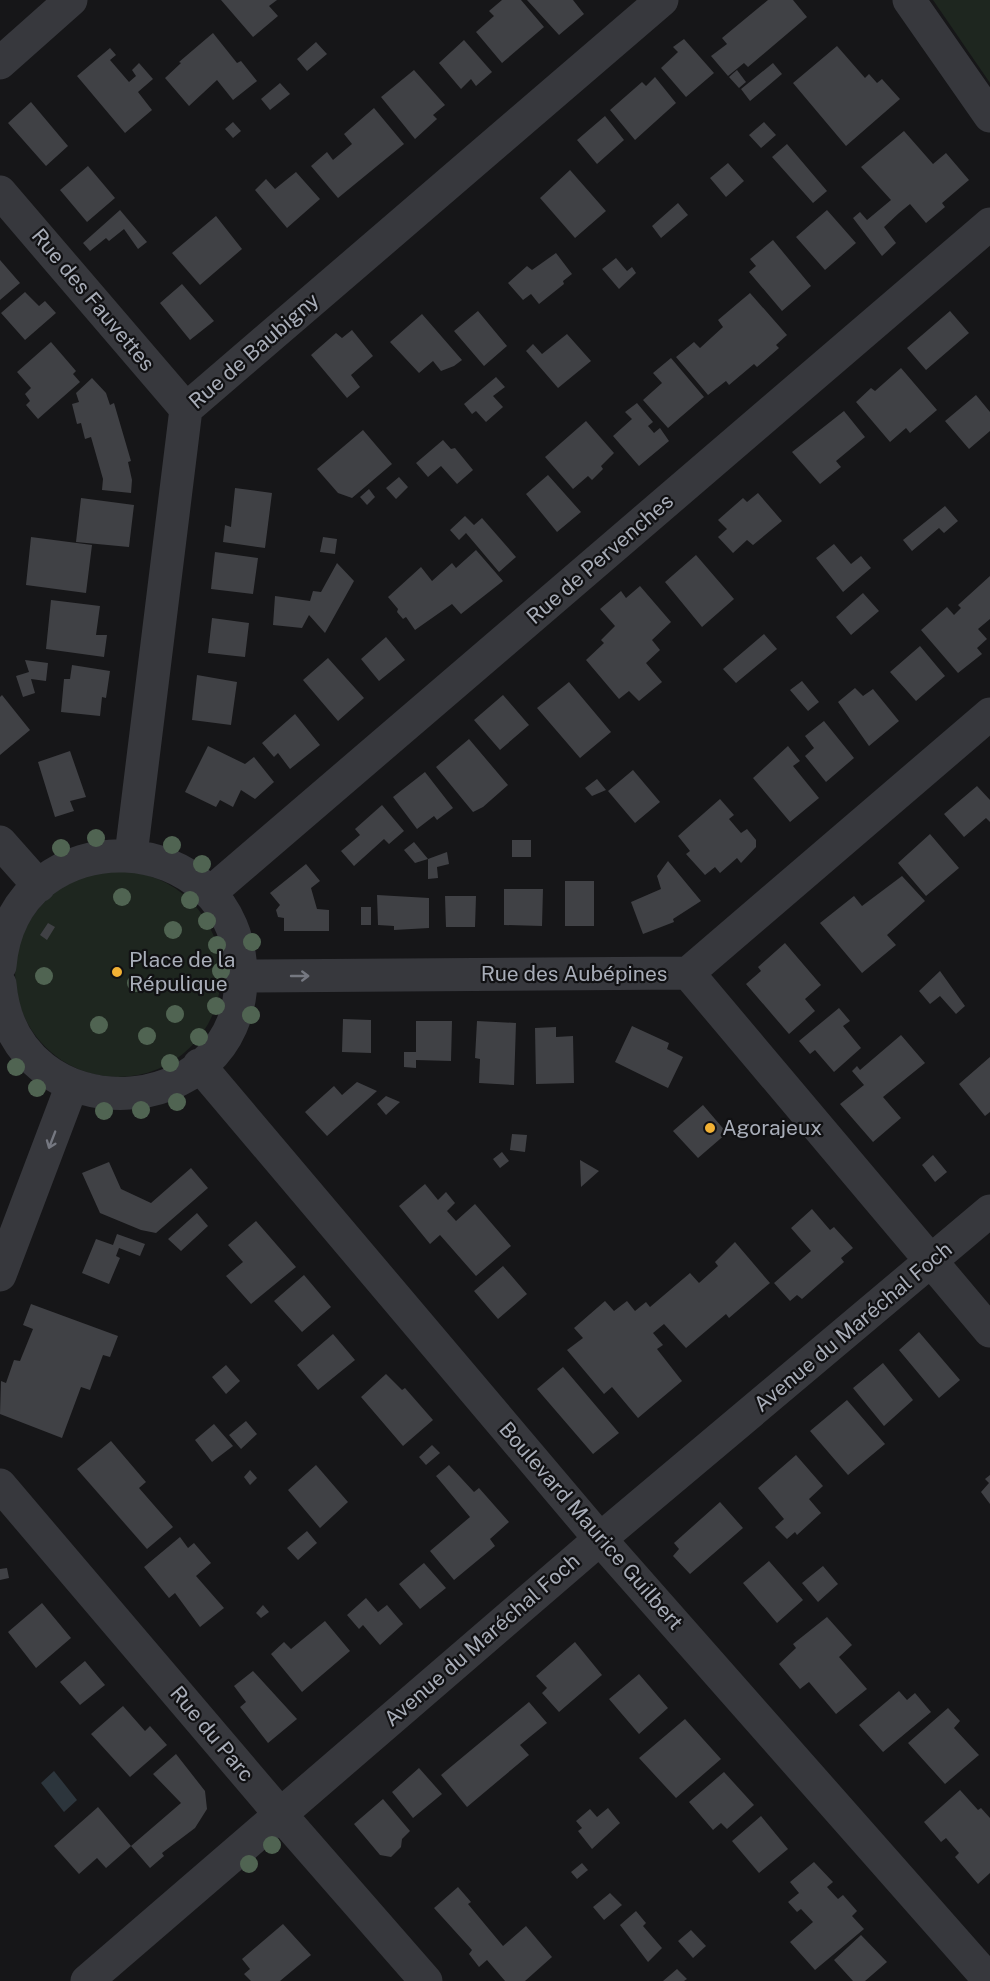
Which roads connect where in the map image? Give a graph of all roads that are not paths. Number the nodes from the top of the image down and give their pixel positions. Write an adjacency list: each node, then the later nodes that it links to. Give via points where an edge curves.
1 (71, 0): 4 (street)
2 (662, 0): 8 (street, Rue de Baubigny)
3 (909, 0): 5 (street)
4 (0, 63)
5 (990, 116)
6 (0, 192): 8 (street, Rue des Fauvettes)
7 (990, 224): 13 (street, Rue de Pervenches)
8 (186, 409): 11 (street, Rue de Baubigny)
9 (990, 714): 15 (street, Rue des Aubépines)
10 (0, 842): 12 (street)
11 (131, 855): 12 (street, via 86,859); 13 (street, via 177,868)
12 (39, 886): 14 (street, via 16,914)
13 (210, 893): 16 (street, via 234,934)
14 (2, 947)
15 (688, 973): 16 (street, Rue des Aubépines, one-way to 15); 22 (street)
16 (241, 976): 19 (street, via 230,1024)
17 (0, 984): 18 (street)
18 (6, 1031): 20 (street, via 36,1061)
19 (199, 1065): 20 (street, via 169,1085 139,1094 109,1095); 26 (street, Boulevard Maurice Guilbert)
20 (72, 1085): 23 (street, one-way to 23)
21 (990, 1211): 22 (street, Avenue du Maréchal Foch)
22 (933, 1260): 24 (street); 26 (street, Avenue du Maréchal Foch)
23 (0, 1275)
24 (990, 1330)
25 (0, 1485): 27 (street, Rue du Parc)
26 (600, 1539): 27 (street, Avenue du Maréchal Foch); 30 (street, Boulevard Maurice Guilbert)
27 (280, 1814): 28 (street, Avenue du Maréchal Foch); 29 (street, Rue du Parc)
28 (87, 1981)
29 (426, 1981)
30 (990, 1981)

